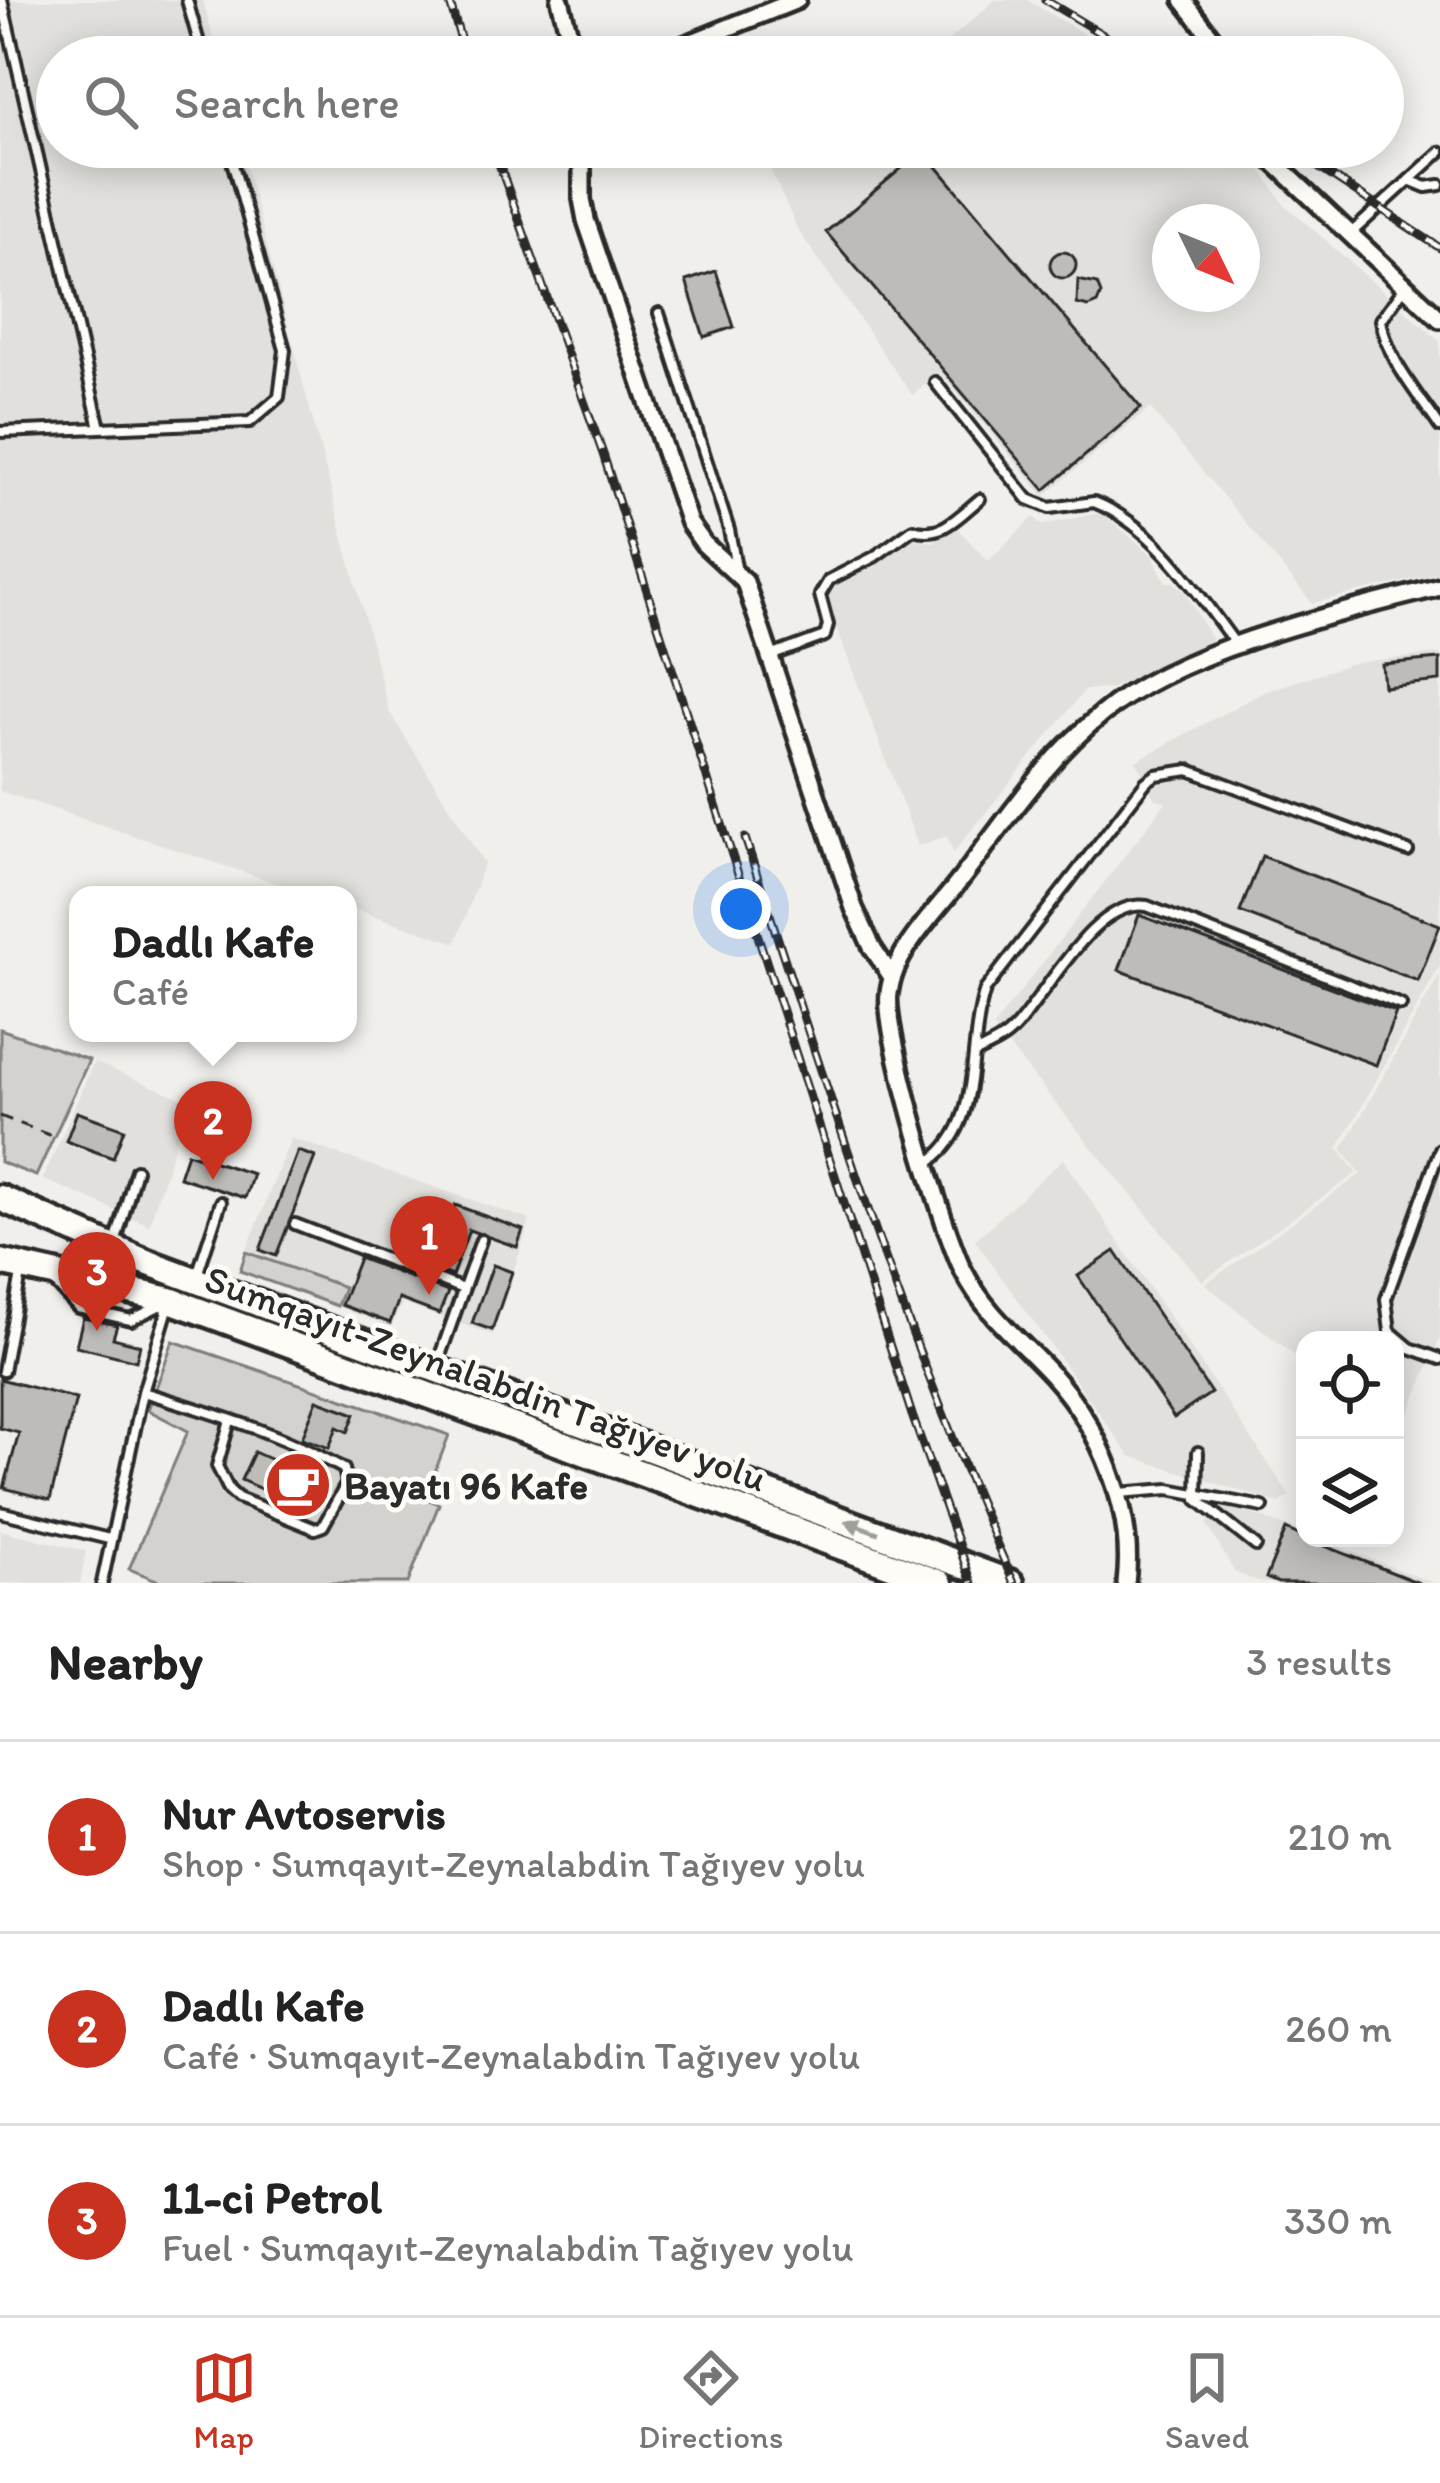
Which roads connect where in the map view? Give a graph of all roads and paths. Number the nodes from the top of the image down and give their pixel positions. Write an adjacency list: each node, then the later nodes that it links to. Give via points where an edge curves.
1 (2, 0): 10 (lane)
2 (187, 0): 6 (lane)
3 (560, 0): 7 (street)
4 (797, 0): 8 (street)
5 (1184, 0): 9 (street)
6 (197, 36)
7 (569, 36)
8 (707, 36)
9 (1211, 36)
10 (36, 148)
11 (1440, 152): 16 (lane)
12 (40, 168): 24 (lane)
13 (234, 168): 24 (lane, via 285,350 279,397 250,422)
14 (582, 168): 27 (street, via 586,220 689,523)
15 (1279, 168): 18 (street)
16 (1409, 180): 17 (lane); 18 (lane)
17 (1440, 185)
18 (1348, 235): 19 (street)
19 (1406, 287): 21 (street); 23 (lane, via 1382,320 1383,335)
20 (659, 313): 27 (lane)
21 (1440, 319)
22 (935, 382): 29 (lane, via 1028,499 1049,508 1094,502 1141,532)
23 (1440, 427)
24 (100, 428): 25 (lane)
25 (0, 432)
26 (980, 499): 30 (lane, via 941,530 913,529 829,580 820,595 825,636)
27 (737, 573): 30 (street)
28 (1440, 587): 29 (street)
29 (1238, 647): 32 (street, via 1138,688 1068,744)
30 (769, 656): 32 (street, via 854,908)
31 (1408, 851): 34 (lane, via 1189,770 1156,775 985,991)
32 (892, 977): 38 (street, via 890,1024)
33 (1401, 1004): 34 (lane, via 1131,903 1093,931 1011,1032)
34 (972, 1055): 38 (lane, via 965,1116 946,1150)
35 (0, 1116): 36 (path)
36 (52, 1136)
37 (1440, 1149): 49 (lane, via 1386,1299 1390,1331)
38 (928, 1163): 56 (street, via 963,1271 1006,1332 1076,1405)
39 (136, 1170): 44 (lane)
40 (0, 1198): 44 (main road, Sumqayıt-Zeynalabdin Tağıyev yolu)
41 (220, 1202): 46 (lane)
42 (295, 1224): 47 (lane)
43 (481, 1240): 47 (lane)
44 (114, 1248): 46 (main road, Sumqayıt-Zeynalabdin Tağıyev yolu)
45 (22, 1267): 48 (main road, Sumqayıt-Zeynalabdin Tağıyev yolu); 51 (lane)
46 (196, 1278): 50 (main road, Sumqayıt-Zeynalabdin Tağıyev yolu)
47 (464, 1289): 50 (lane)
48 (170, 1300): 52 (lane); 62 (main road, Sumqayıt-Zeynalabdin Tağıyev yolu)
49 (1440, 1359)
50 (435, 1368): 63 (main road, Sumqayıt-Zeynalabdin Tağıyev yolu, one-way to 50)
51 (3, 1371)
52 (142, 1392): 53 (lane); 59 (lane)
53 (230, 1421): 53 (lane, via 344,1469 347,1483 323,1526 229,1490 217,1466)
54 (1198, 1452): 55 (lane)
55 (1195, 1492): 56 (lane); 57 (lane); 60 (lane)
56 (1118, 1493): 64 (street)
57 (1263, 1507)
58 (0, 1512): 59 (lane)
59 (109, 1539): 61 (lane)
60 (1256, 1546)
61 (102, 1583)
62 (940, 1583)
63 (1011, 1583)
64 (1126, 1583)

